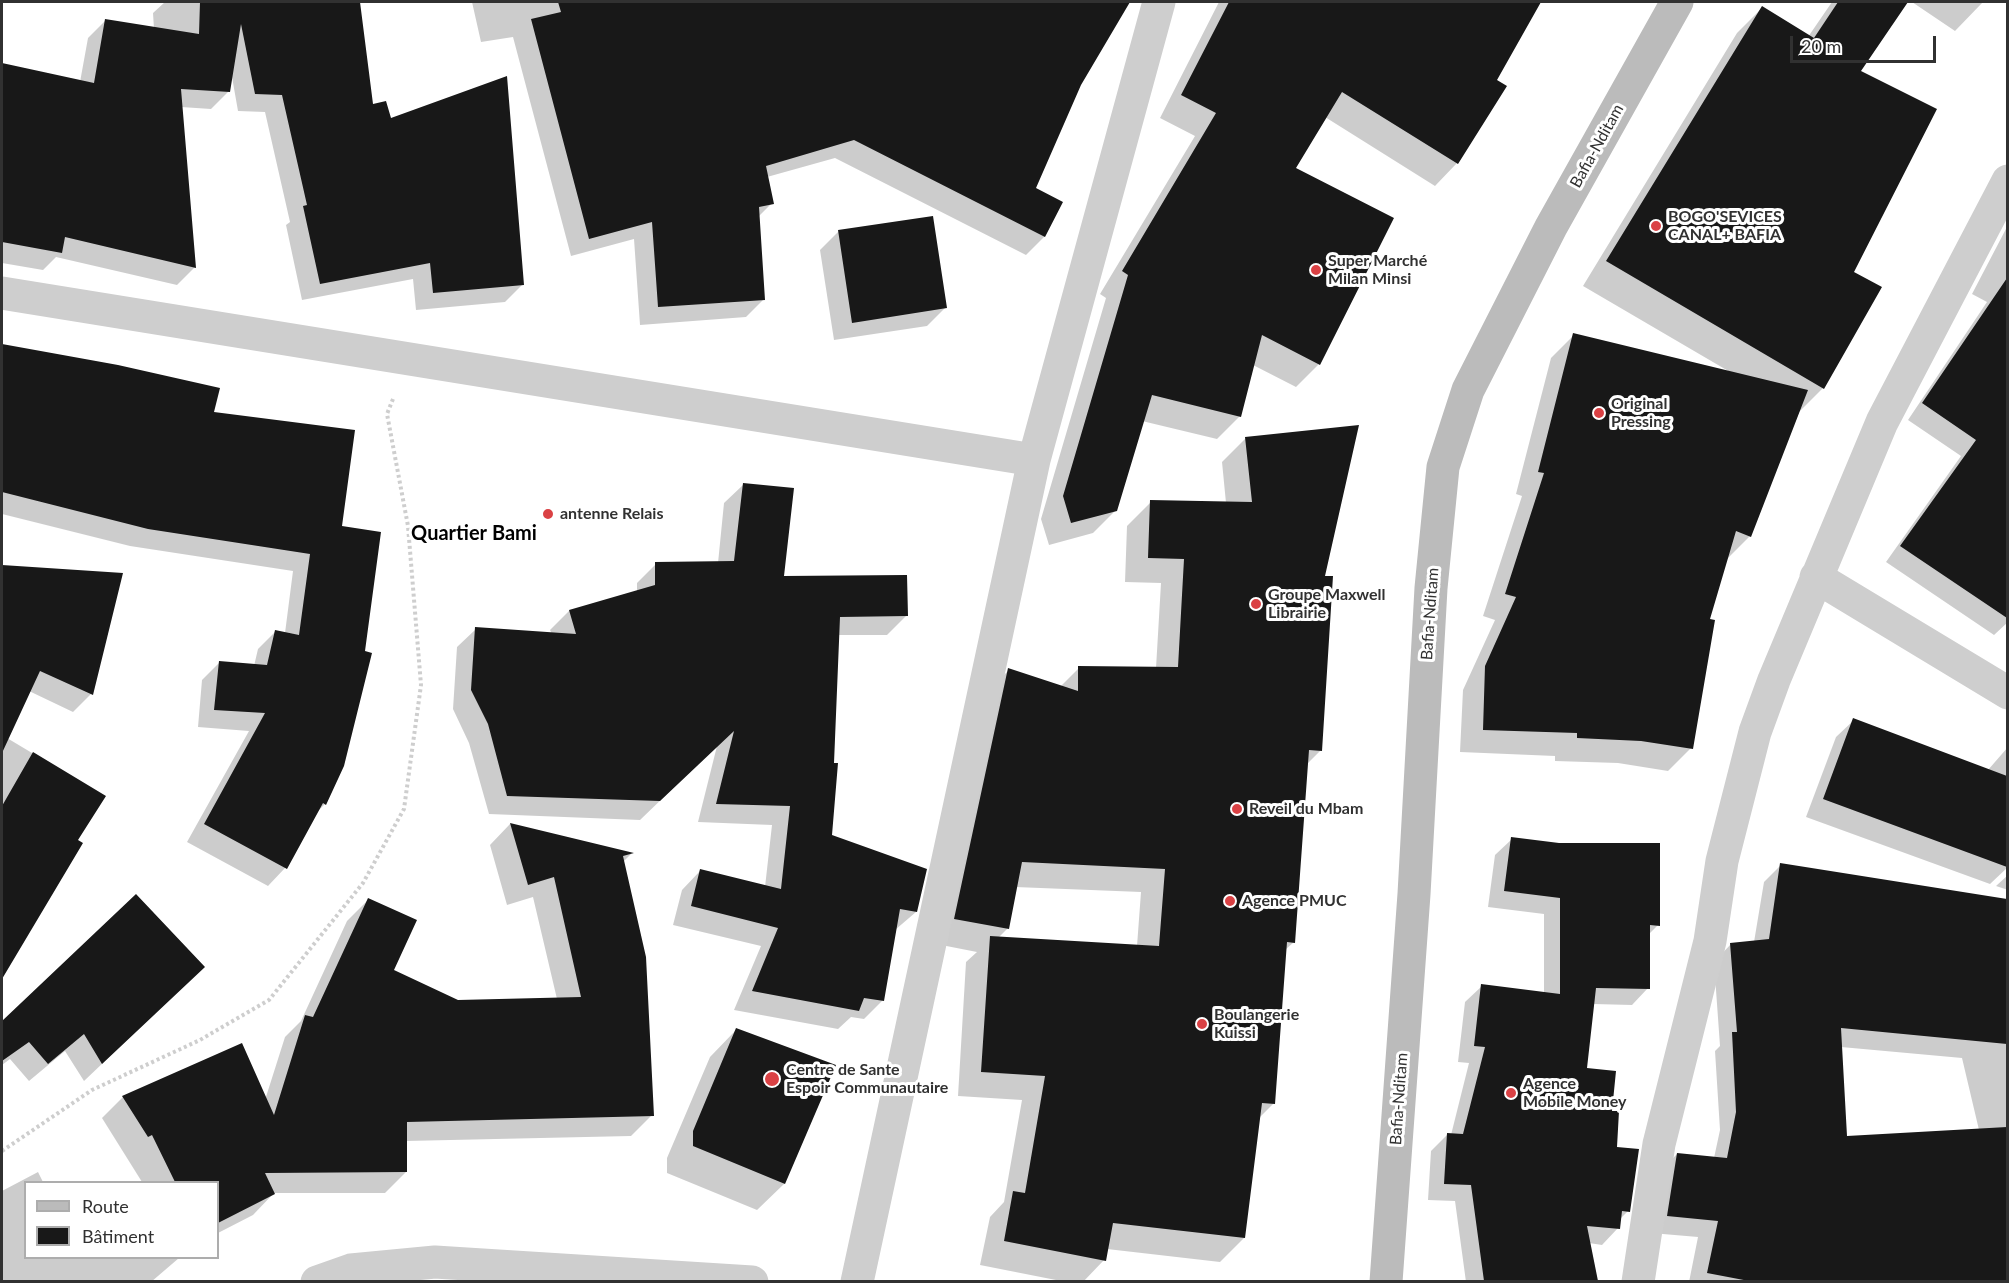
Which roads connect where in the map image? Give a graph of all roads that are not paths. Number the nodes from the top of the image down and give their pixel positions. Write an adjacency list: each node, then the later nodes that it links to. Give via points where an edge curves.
1 (1159, 2): 5 (street)
2 (1677, 2): 11 (main road, Bafia-Nditam, via 1551,227 1468,390 1443,467 1431,588)
3 (2007, 181): 6 (street, via 1882,422)
4 (2, 293): 5 (street)
5 (1034, 460): 10 (street)
6 (1816, 577): 7 (street); 12 (street, via 1770,691 1737,797 1710,941 1659,1144)
7 (2007, 693)
8 (316, 1281): 9 (street, via 351,1269 435,1262)
9 (752, 1281)
10 (857, 1281)
11 (1386, 1281)
12 (1638, 1281)

